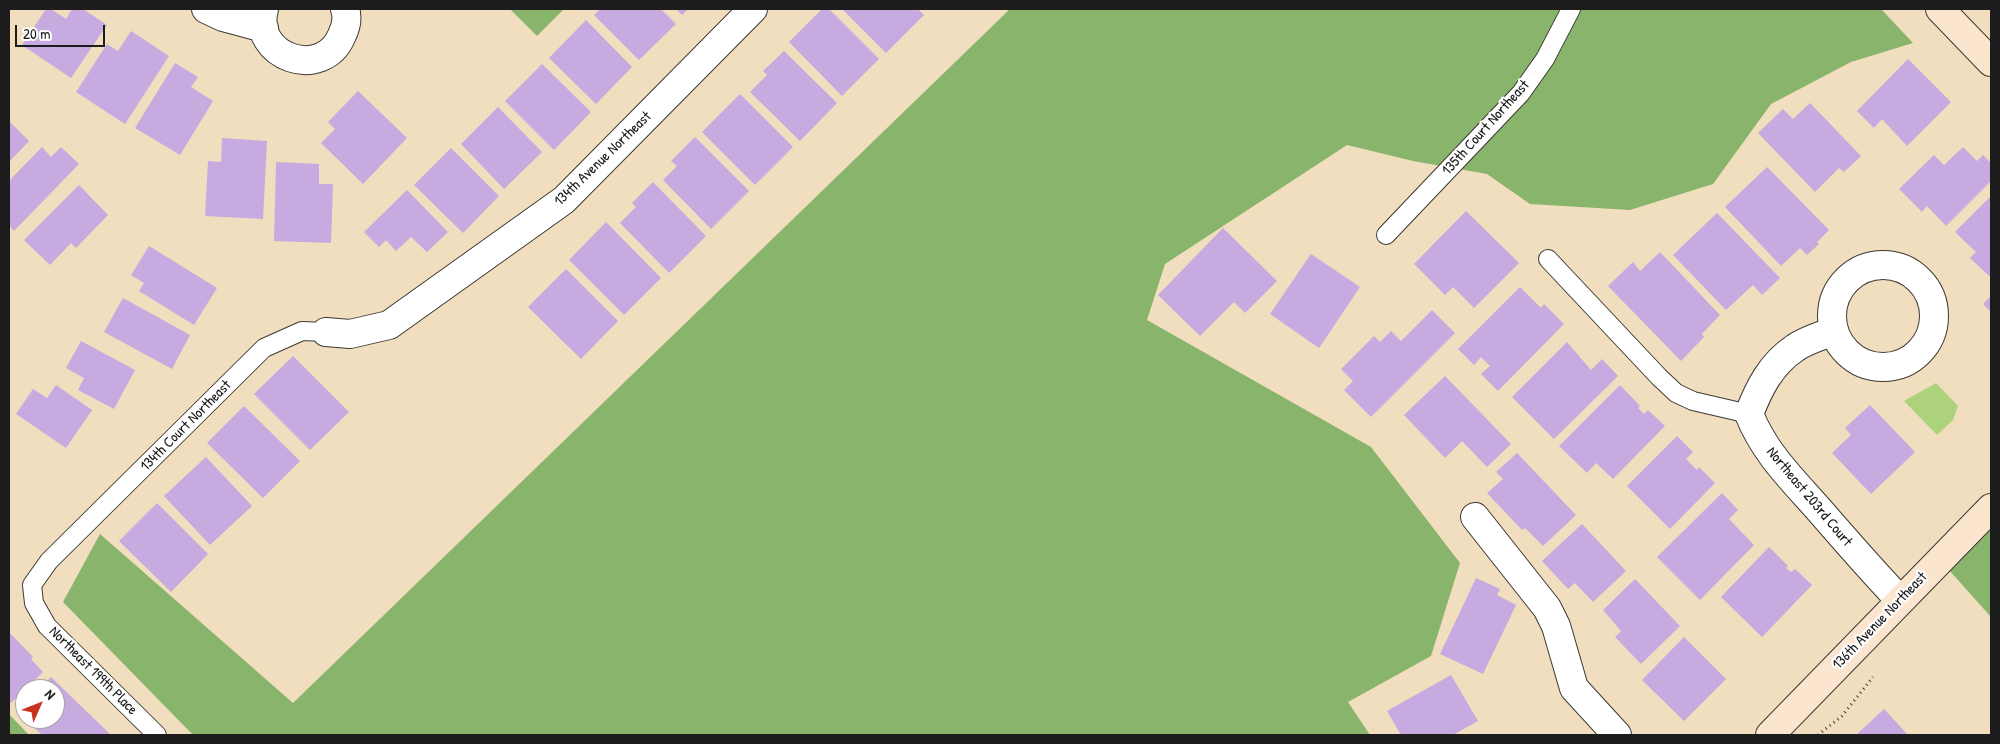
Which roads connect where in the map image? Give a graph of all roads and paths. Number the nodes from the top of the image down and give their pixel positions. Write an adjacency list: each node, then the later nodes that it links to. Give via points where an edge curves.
1 (206, 9): 6 (street, via 223,17)
2 (345, 9): 6 (street, via 346,28 340,41 319,58 305,61 278,52 269,41)
3 (753, 9): 10 (street, 134th Avenue Northeast, via 564,200)
4 (1571, 9): 8 (lane, 135th Court Northeast, via 1546,59 1521,93)
5 (1940, 9): 7 (street)
6 (264, 18)
7 (1991, 62)
8 (1386, 235)
9 (1548, 259): 13 (lane, via 1676,393 1694,401)
10 (389, 325): 12 (street, 134th Court Northeast, via 350,334)
11 (1834, 331): 13 (street, via 1796,347 1773,367 1759,388)
12 (326, 332): 17 (lane, 134th Court Northeast, via 302,331 264,348 49,561 32,585)
13 (1749, 414): 16 (street, Northeast 203rd Court, via 1770,455)
14 (1991, 508): 16 (street, 136th Avenue Northeast)
15 (1475, 517): 21 (street, via 1547,608 1556,626 1574,688)
16 (1900, 600): 19 (street, 136th Avenue Northeast)
17 (34, 603): 20 (lane, Northeast 199th Place, via 47,626)
18 (1873, 677): 22 (path, via 1842,716)
19 (1777, 733)
20 (157, 735)
21 (1617, 735)
22 (1818, 735)

